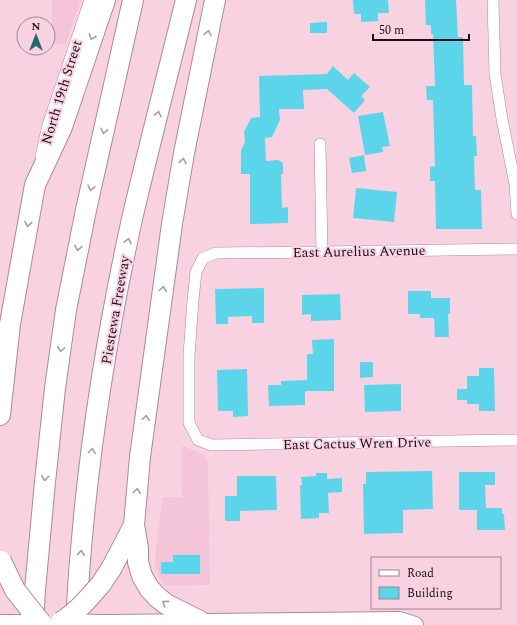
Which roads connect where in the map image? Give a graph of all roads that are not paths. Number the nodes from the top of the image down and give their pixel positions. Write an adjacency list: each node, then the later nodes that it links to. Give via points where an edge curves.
1 (90, 0): 9 (street, North 19th Street, via 48,124)
2 (104, 0): 9 (highway, one-way to 9, via 62,127)
3 (133, 0): 20 (highway, one-way to 20, via 86,210 66,310 55,388 36,583)
4 (186, 0): 20 (highway, Piestewa Freeway, one-way to 4, via 78,592 86,490 116,299 132,219)
5 (215, 0): 16 (highway, one-way to 5, via 140,457 172,224)
6 (493, 0): 8 (street, via 495,74 502,119)
7 (320, 144): 12 (street)
8 (514, 159): 10 (street)
9 (36, 185): 13 (highway, one-way to 13, via 10,324)
10 (517, 214)
11 (517, 249): 12 (street, East Aurelius Avenue)
12 (322, 252): 14 (street, East Aurelius Avenue, via 216,253 203,258 196,272 189,355 189,424)
13 (0, 415)
14 (198, 440): 15 (street, East Cactus Wren Drive, via 212,445)
15 (517, 440)
16 (134, 525): 18 (highway, one-way to 16, via 166,604 149,588 138,562); 20 (highway, bridge, via 111,569 90,597 75,611)
17 (1, 559): 20 (highway, bridge, via 15,590)
18 (200, 622): 21 (main road); 22 (main road, via 399,620)
19 (0, 624): 20 (main road, bridge)
20 (52, 624): 21 (main road, bridge)
21 (103, 624)
22 (415, 625)

